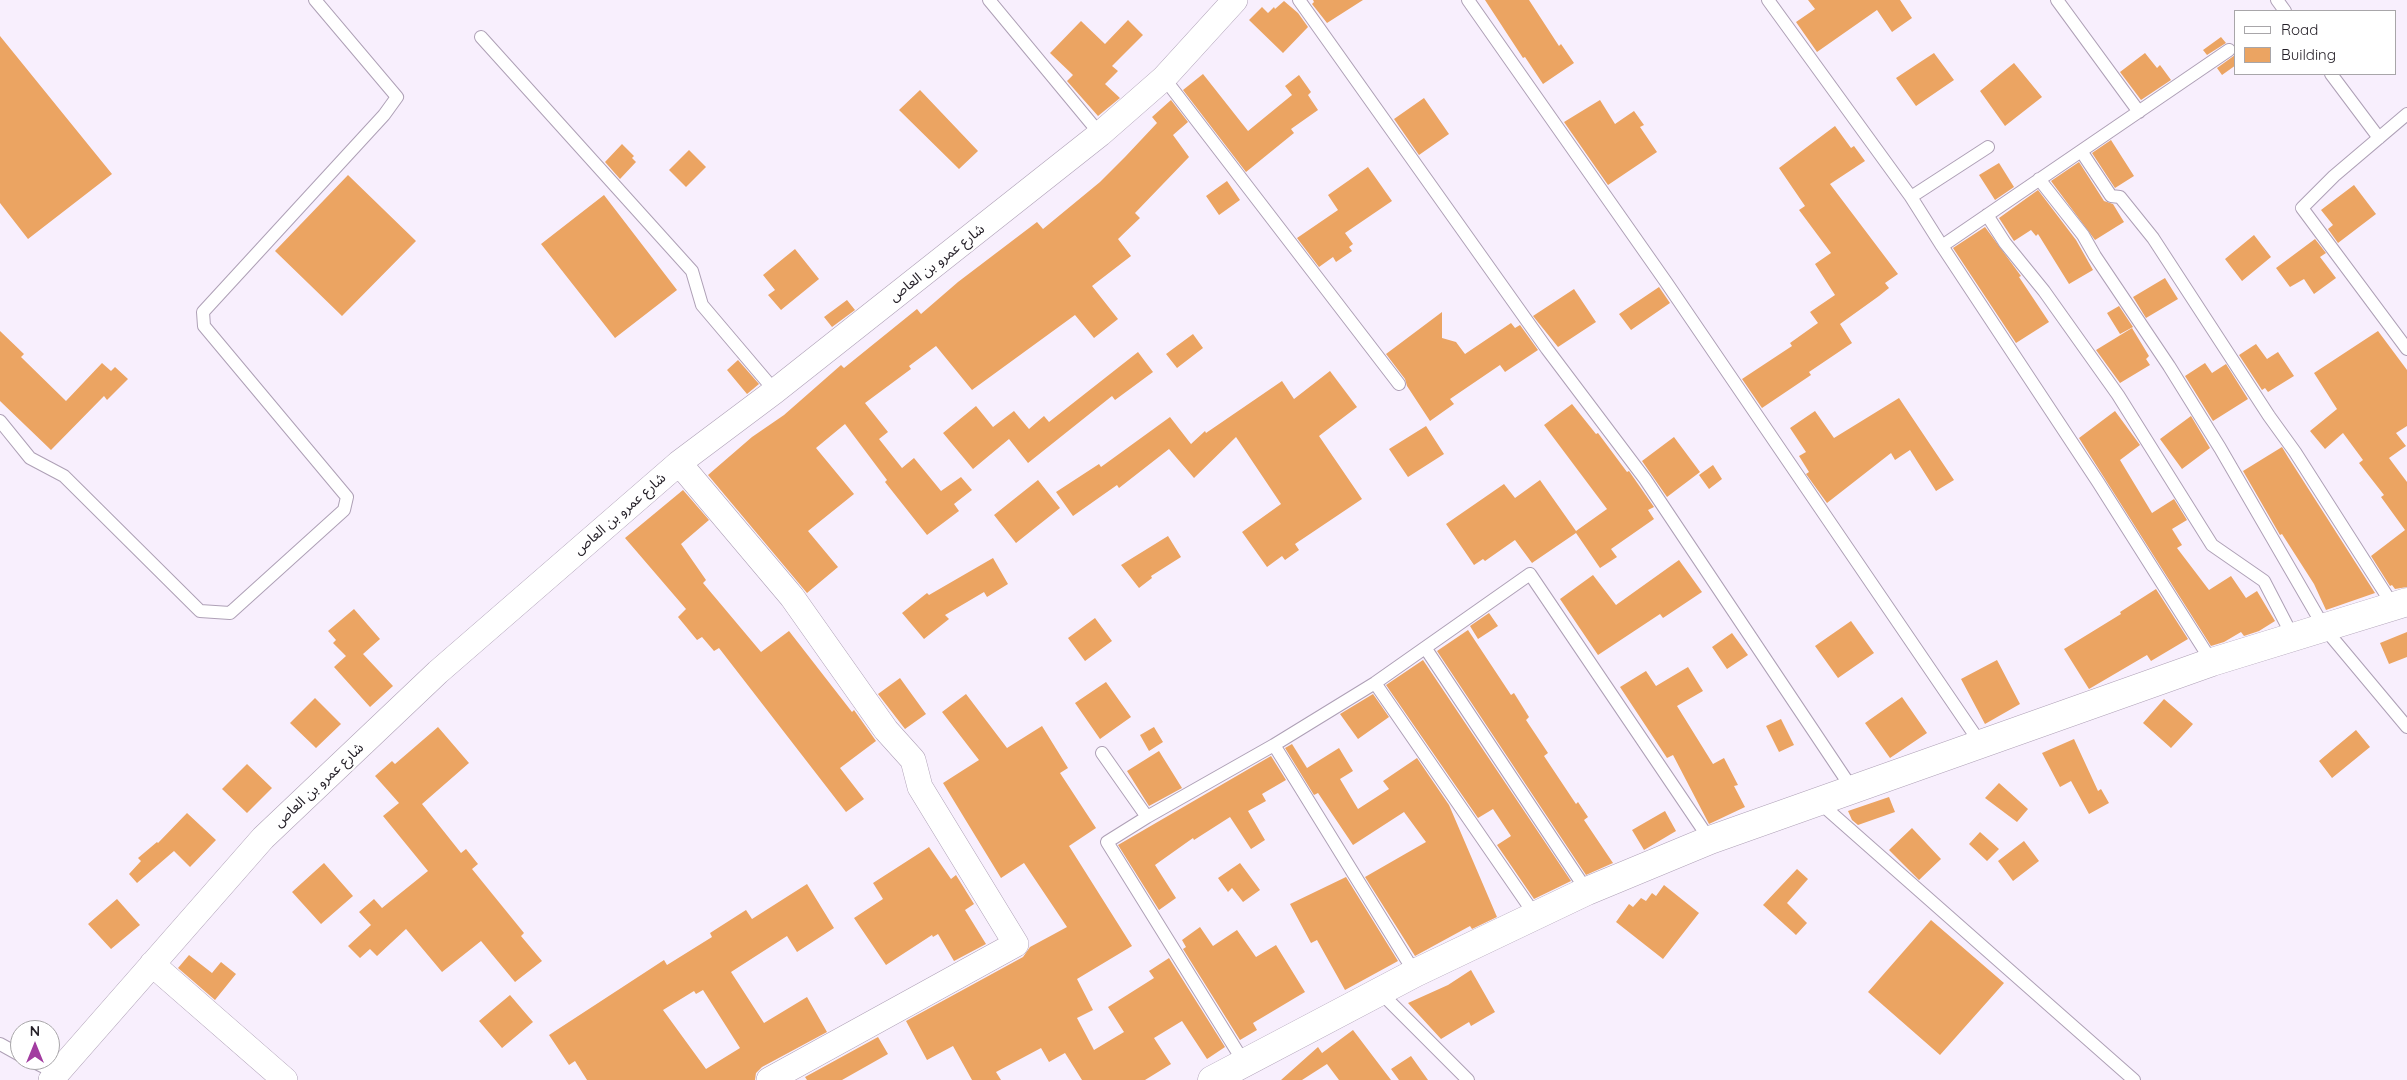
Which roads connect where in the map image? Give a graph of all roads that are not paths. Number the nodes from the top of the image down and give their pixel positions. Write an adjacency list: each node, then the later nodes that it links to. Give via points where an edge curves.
1 (315, 0): 25 (lane, via 398,97 203,312 204,326 347,497 344,510 230,613 200,611 64,476 30,458)
2 (989, 0): 14 (lane)
3 (1235, 0): 11 (street, شارع عمرو بن العاص)
4 (1299, 0): 37 (lane, via 1547,349 1645,479)
5 (1468, 0): 34 (lane, via 1666,282)
6 (1768, 0): 19 (lane)
7 (2057, 0): 12 (lane)
8 (481, 37): 24 (lane, via 692,271 702,305)
9 (2229, 50): 12 (lane)
10 (2332, 75): 15 (lane)
11 (1164, 78): 14 (street, شارع عمرو بن العاص); 23 (lane)
12 (2139, 112): 17 (lane)
13 (2407, 114): 15 (lane)
14 (1100, 134): 24 (street, شارع عمرو بن العاص)
15 (2379, 138): 22 (lane, via 2302,208)
16 (1988, 147): 19 (lane)
17 (2081, 151): 18 (lane); 27 (lane, via 2111,196 2120,197 2153,238 2269,416)
18 (2040, 180): 20 (lane); 28 (lane, via 2083,235 2169,366)
19 (1911, 197): 21 (lane)
20 (1987, 215): 21 (lane); 29 (lane, via 2004,243 2044,291 2118,394 2212,545 2264,581)
21 (1942, 246): 31 (lane)
22 (2407, 349)
23 (1399, 384)
24 (775, 391): 26 (street, شارع عمرو بن العاص)
25 (0, 421)
26 (679, 463): 43 (street, شارع عمرو بن العاص, via 438,672 263,838); 49 (street, via 792,597 886,730 914,760 920,787 1016,944)
27 (2400, 605): 28 (street)
28 (2325, 628): 29 (street); 33 (lane)
29 (2293, 637): 31 (street)
30 (1426, 649): 32 (lane); 40 (lane, via 1530,574); 41 (lane)
31 (2212, 662): 34 (street)
32 (1375, 683): 35 (lane); 42 (lane)
33 (2407, 727)
34 (1981, 744): 37 (street)
35 (1274, 745): 39 (lane); 44 (lane)
36 (1102, 753): 39 (lane)
37 (1853, 790): 38 (street)
38 (1820, 802): 40 (street); 52 (lane)
39 (1146, 816): 46 (lane, via 1107,842)
40 (1710, 840): 41 (street)
41 (1587, 891): 42 (street)
42 (1536, 915): 44 (street)
43 (152, 964): 47 (street, شارع عمرو بن العاص); 48 (street)
44 (1415, 973): 45 (street)
45 (1379, 990): 46 (street); 51 (lane)
46 (1245, 1064): 50 (street)
47 (54, 1077)
48 (285, 1080)
49 (769, 1080)
50 (1212, 1080)
51 (1468, 1080)
52 (2134, 1080)

